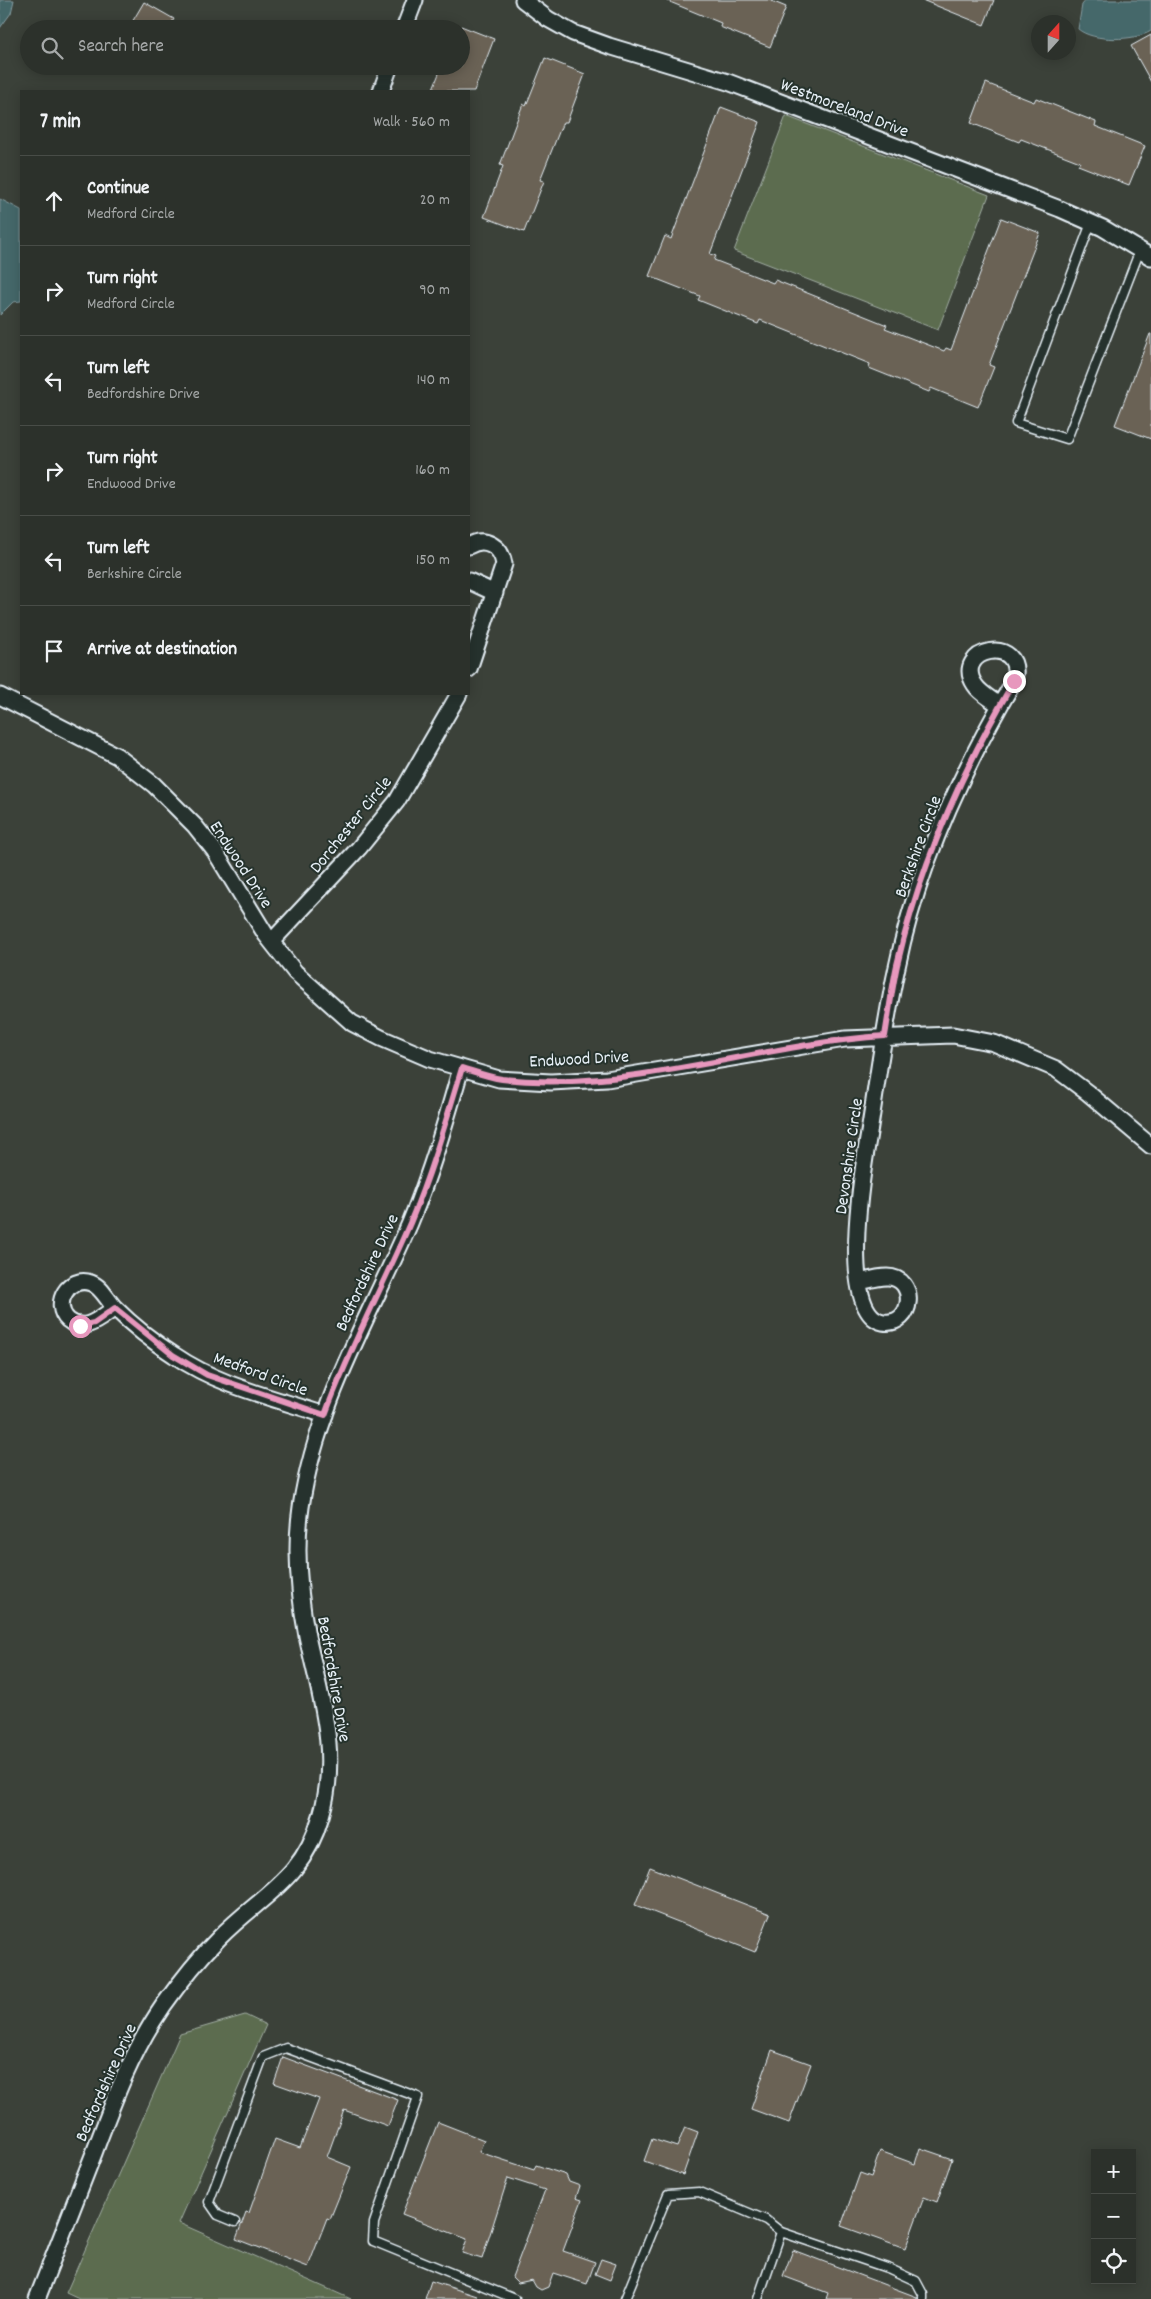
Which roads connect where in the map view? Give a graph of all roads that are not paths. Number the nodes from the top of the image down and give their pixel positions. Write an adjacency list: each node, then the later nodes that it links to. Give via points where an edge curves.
1 (415, 0): 3 (street)
2 (523, 0): 6 (street, Westmoreland Drive, via 573,33 728,82)
3 (407, 20)
4 (387, 75): 5 (street)
5 (381, 90)
6 (1091, 223): 7 (street, Westmoreland Drive); 7 (lane, via 1016,423 1067,439)
7 (1145, 254)
8 (470, 546): 10 (street, via 480,542 500,550 504,564)
9 (470, 581): 10 (street)
10 (495, 593): 11 (street)
11 (470, 666)
12 (458, 695): 15 (street, Dorchester Circle, via 397,801 359,848)
13 (0, 696): 15 (street, Endwood Drive, via 117,756 154,785 214,850)
14 (999, 705): 16 (street, Berkshire Circle, via 968,766 922,878 897,965)
15 (272, 942): 17 (street, Endwood Drive, via 295,972 352,1022 430,1059)
16 (885, 1036): 17 (street, Endwood Drive, via 845,1038 607,1079 551,1082 500,1079); 18 (street, Endwood Drive, via 952,1035 994,1043 1056,1069); 19 (street, Devonshire Circle, via 858,1204 856,1248)
17 (462, 1068): 21 (street, Bedfordshire Drive, via 433,1164 410,1224 340,1375)
18 (1151, 1146)
19 (860, 1282)
20 (115, 1308): 21 (street, Medford Circle, via 173,1355 207,1375)
21 (325, 1415): 25 (street, Bedfordshire Drive, via 311,1454 301,1511 299,1567 306,1630 329,1734 329,1781 321,1817 306,1855 278,1888 221,1936 196,1962 138,2044)
22 (234, 2222): 24 (lane, via 218,2215 209,2202 263,2056 286,2048 418,2097 374,2223 373,2241)
23 (781, 2232): 26 (lane, via 766,2220 699,2192 668,2194); 27 (lane); 28 (lane, via 916,2281)
24 (513, 2298)
25 (37, 2299)
26 (625, 2299)
27 (758, 2299)
28 (923, 2299)

